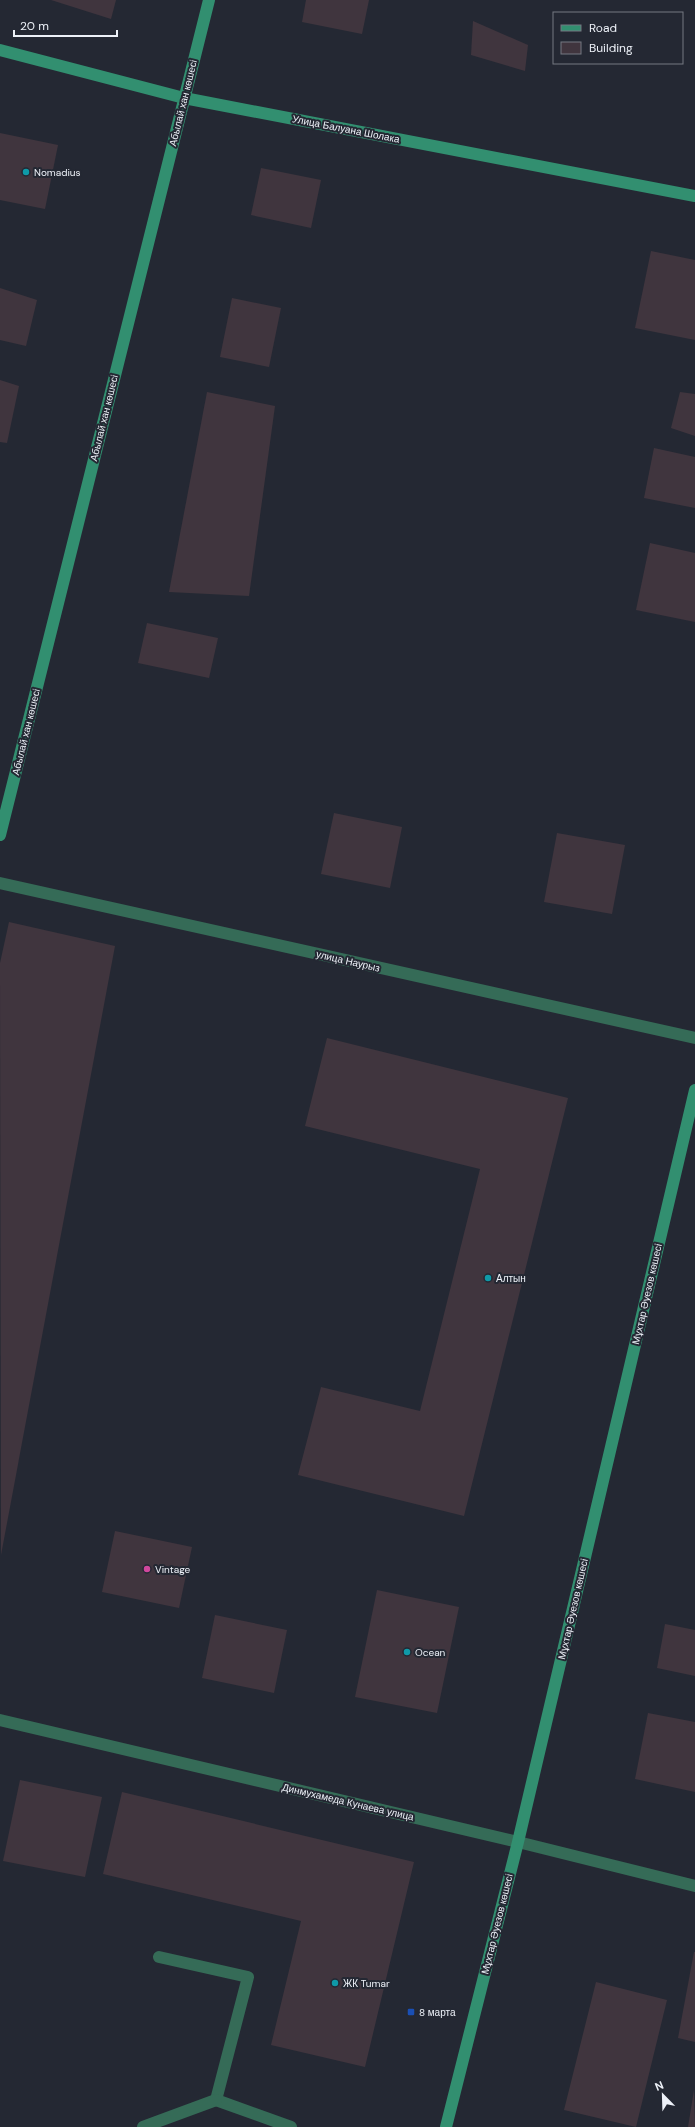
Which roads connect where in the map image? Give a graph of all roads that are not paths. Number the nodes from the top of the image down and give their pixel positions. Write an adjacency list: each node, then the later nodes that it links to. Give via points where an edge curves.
1 (209, 0): 3 (street, Абылай хан көшесі)
2 (0, 50): 3 (street, Улица Балуана Шолака)
3 (184, 98): 4 (street, Улица Балуана Шолака); 5 (street, Абылай хан көшесі)
4 (695, 196)
5 (0, 835)
6 (0, 883): 7 (street, улица Наурыз)
7 (695, 1038)
8 (695, 1090): 10 (street, Мұхтар Әуезов көшесі)
9 (0, 1720): 10 (street, Динмухамеда Кунаева улица)
10 (518, 1842): 11 (street, Динмухамеда Кунаева улица); 16 (street, Мұхтар Әуезов көшесі)
11 (695, 1886)
12 (159, 1957): 13 (street, via 248,1976)
13 (216, 2100): 14 (street); 15 (street)
14 (142, 2127)
15 (291, 2127)
16 (446, 2127)

